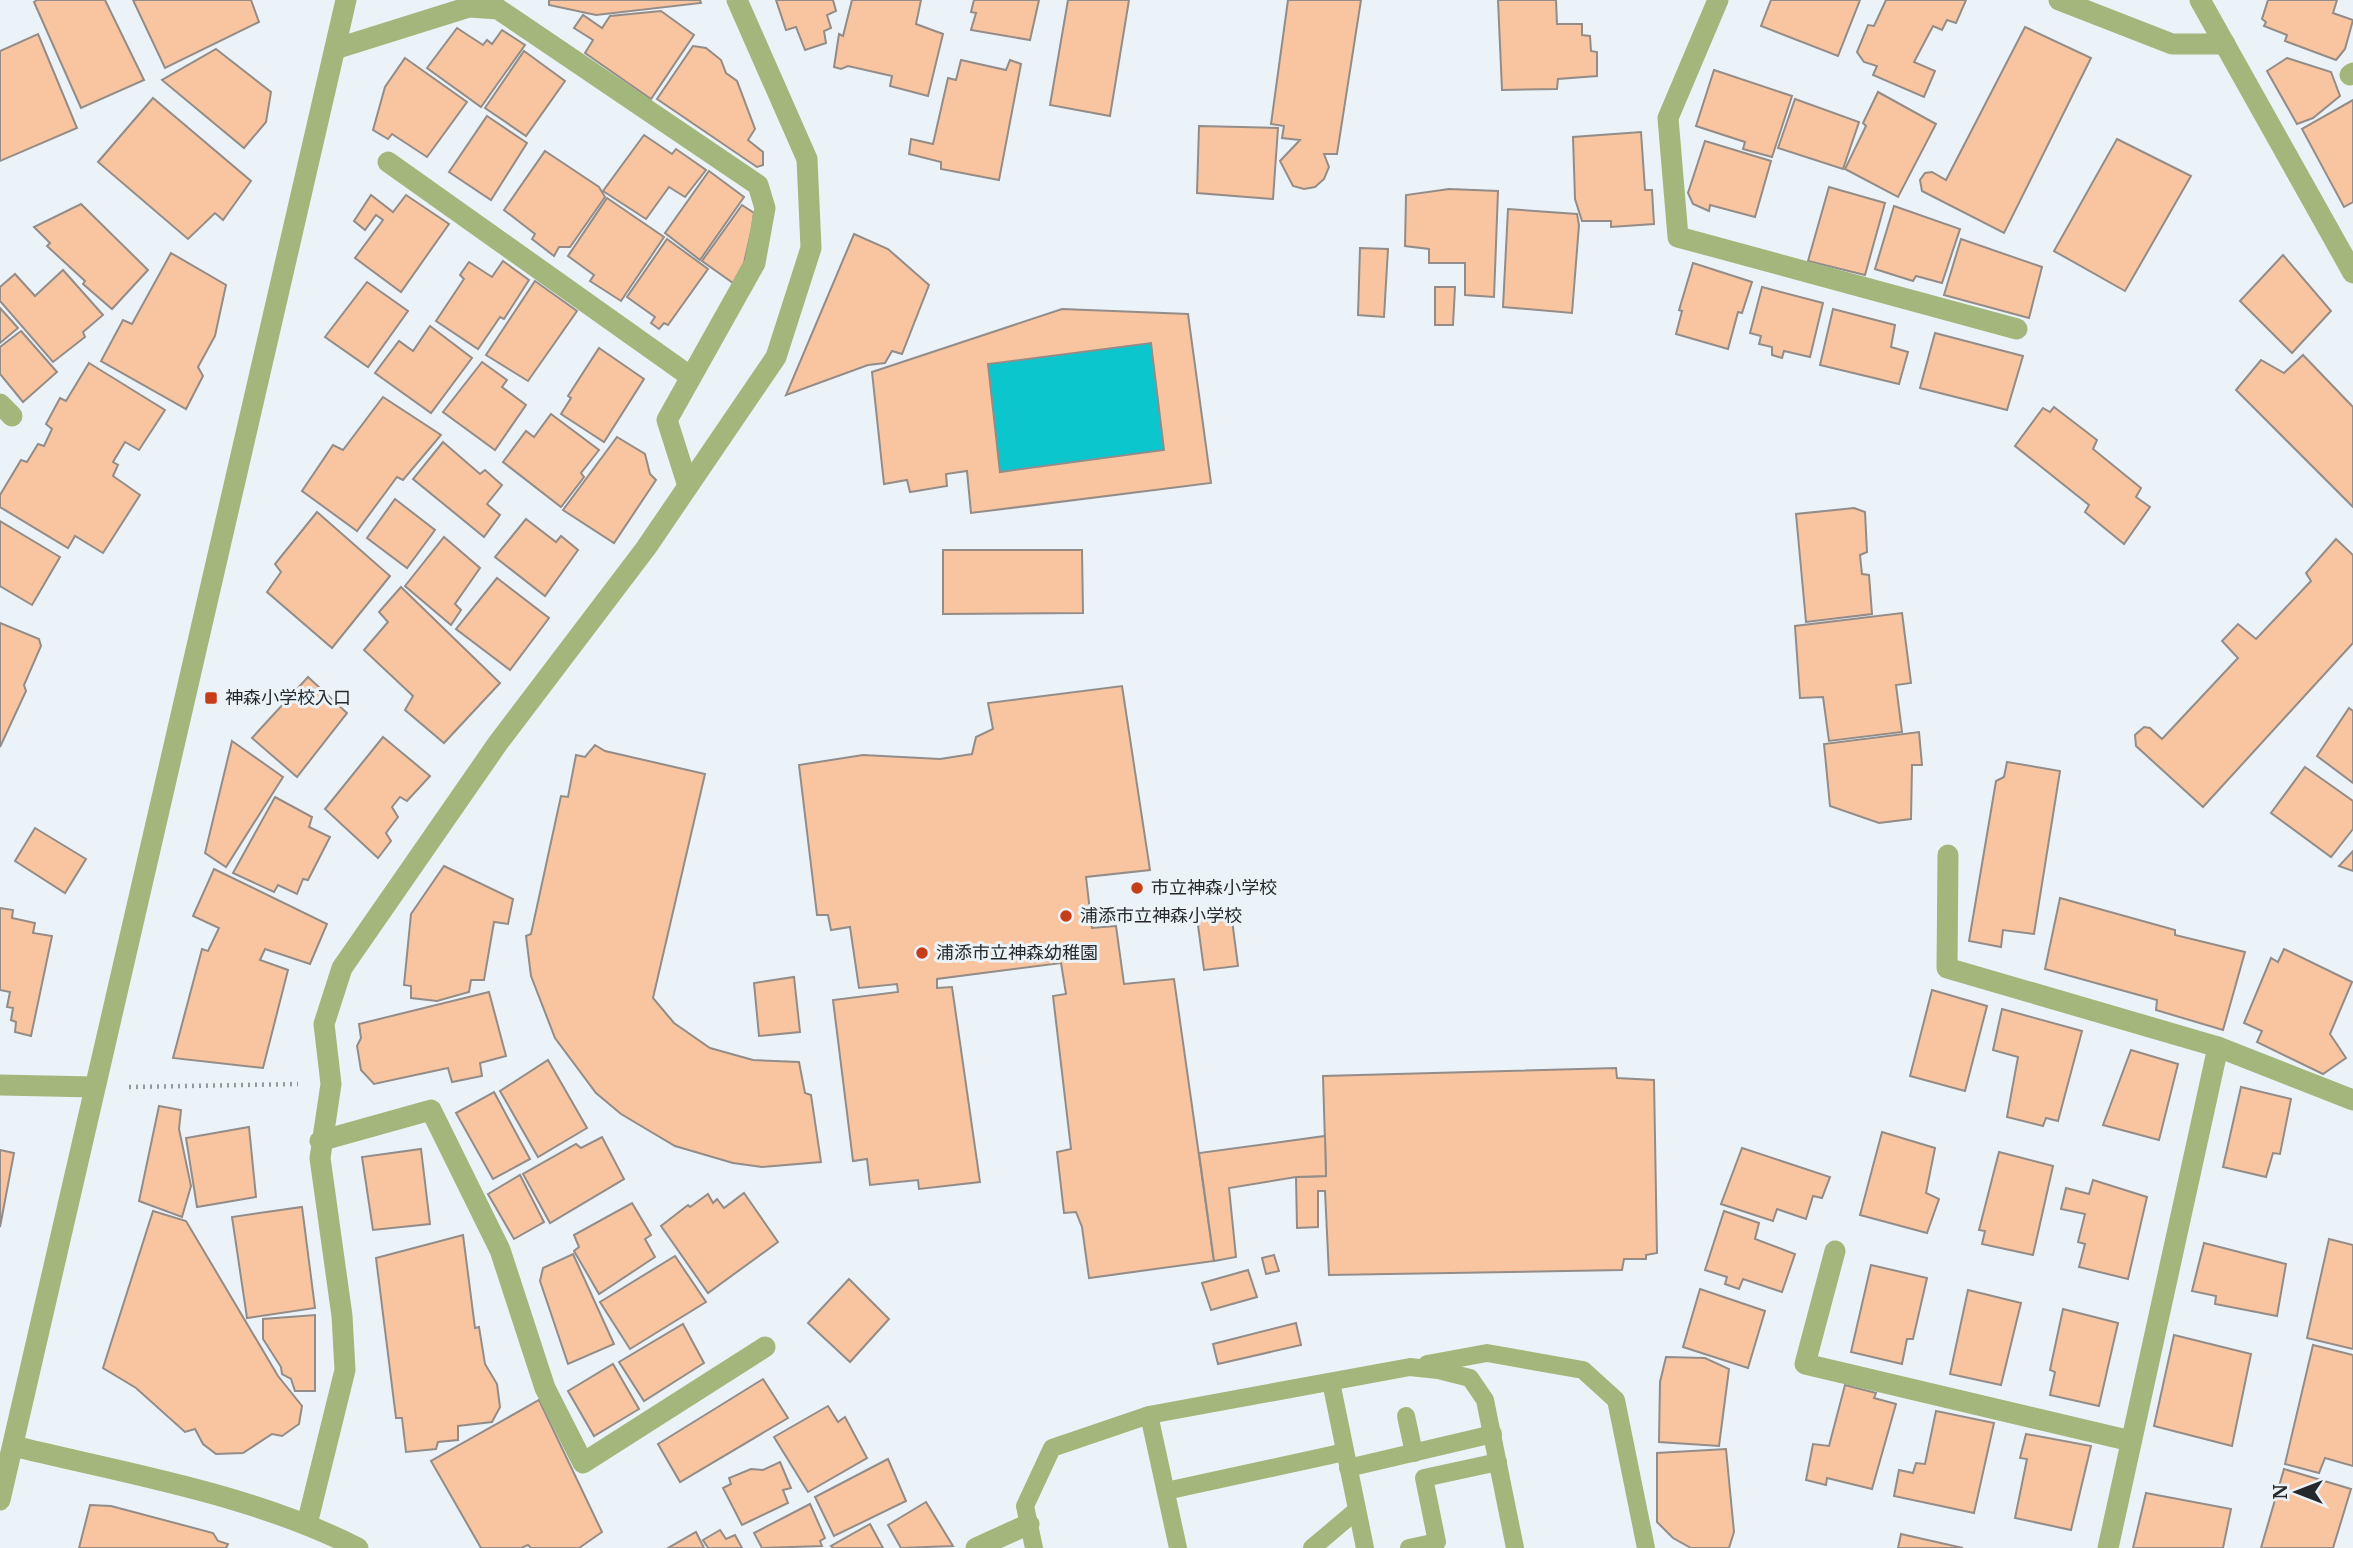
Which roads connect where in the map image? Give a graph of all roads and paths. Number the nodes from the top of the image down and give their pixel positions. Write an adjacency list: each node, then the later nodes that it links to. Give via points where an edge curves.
1 (346, 0): 7 (street)
2 (737, 0): 12 (street, via 807,159 811,248 776,356)
3 (1718, 0): 10 (street, via 1668,118 1678,237)
4 (2059, 0): 6 (street, via 2172,44)
5 (2200, 0): 6 (street)
6 (2225, 44): 9 (street)
7 (335, 49): 11 (street, via 469,7 498,9 758,186 765,208 755,263); 17 (street)
8 (388, 162): 11 (street)
9 (2353, 274)
10 (2017, 329)
11 (691, 377): 12 (street, via 667,421)
12 (688, 486): 15 (street, via 498,743 342,968 324,1024)
13 (1948, 855): 14 (street, via 1947,968)
14 (2218, 1047): 18 (street); 27 (street)
15 (331, 1084): 17 (path); 19 (street)
16 (0, 1085): 17 (street)
17 (94, 1087): 28 (street)
18 (2353, 1100)
19 (320, 1142): 21 (street, via 431,1110 500,1250 545,1388 583,1463); 35 (street, via 345,1370)
20 (1835, 1251): 27 (street, via 1805,1364)
21 (765, 1347)
22 (1410, 1367): 23 (lane); 26 (lane, via 1470,1378 1485,1400); 45 (lane, via 1488,1353 1583,1370 1616,1401)
23 (1331, 1382): 24 (lane); 30 (lane)
24 (1149, 1415): 32 (lane); 36 (lane, via 1052,1448 1025,1506)
25 (1406, 1416): 29 (lane)
26 (1493, 1434): 29 (lane); 31 (lane)
27 (2131, 1441): 46 (street)
28 (13, 1446): 33 (street); 35 (street, via 190,1488)
29 (1414, 1453): 30 (lane)
30 (1346, 1460): 32 (lane); 34 (lane)
31 (1498, 1462): 43 (lane, via 1424,1478 1437,1542); 44 (lane)
32 (1166, 1491): 40 (lane)
33 (0, 1500)
34 (1357, 1510): 41 (lane); 42 (lane)
35 (307, 1524): 37 (street)
36 (1029, 1524): 38 (street); 39 (lane)
37 (358, 1548)
38 (976, 1548)
39 (1034, 1548)
40 (1178, 1548)
41 (1312, 1548)
42 (1365, 1548)
43 (1409, 1548)
44 (1515, 1548)
45 (1646, 1548)
46 (2108, 1548)

